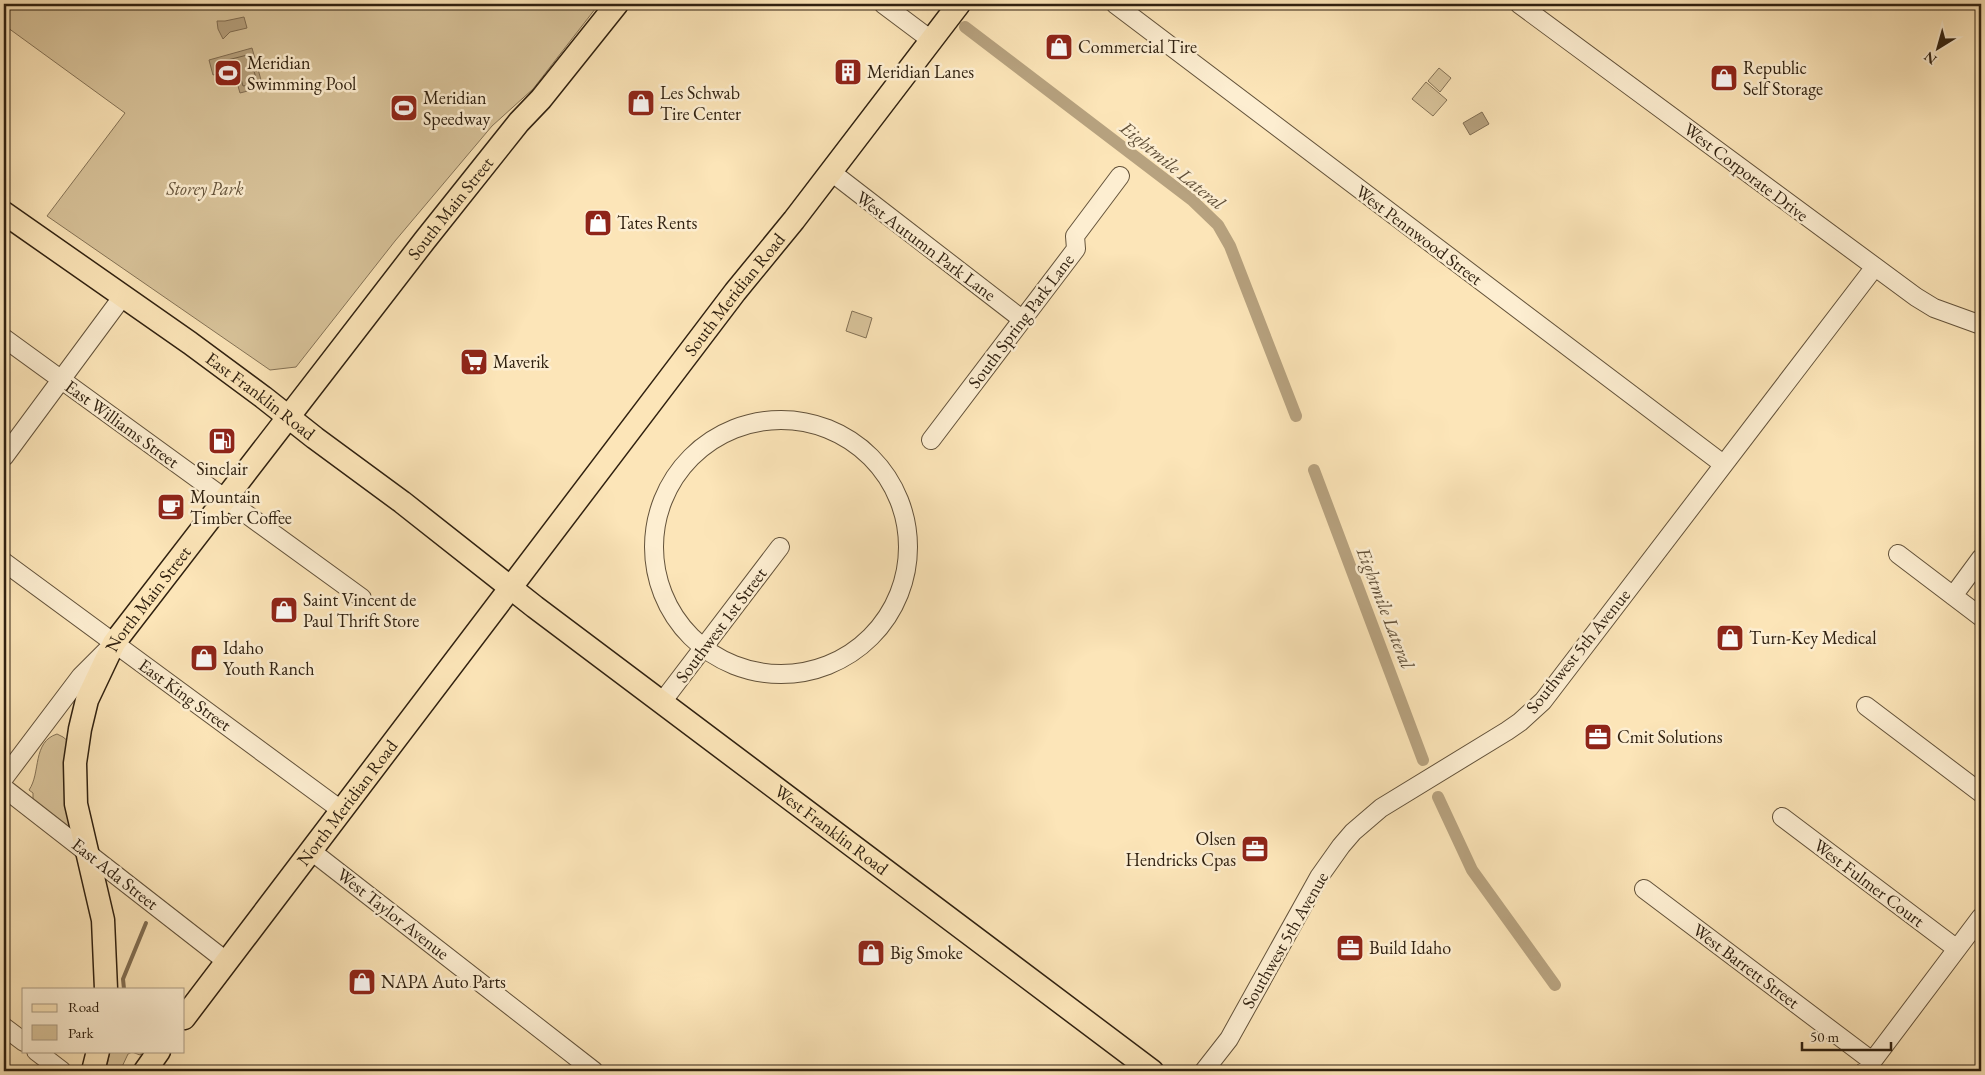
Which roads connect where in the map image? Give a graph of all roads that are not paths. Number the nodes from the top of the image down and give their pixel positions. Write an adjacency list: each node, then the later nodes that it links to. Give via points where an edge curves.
1 (617, 4): 16 (main road, South Main Street, via 542,100 519,122)
2 (883, 4): 6 (street)
3 (959, 4): 6 (main road, South Meridian Road)
4 (1115, 4): 19 (street, West Pennwood Street)
5 (1519, 4): 10 (street, West Corporate Drive)
6 (931, 40): 7 (main road, South Meridian Road)
7 (830, 171): 12 (street, West Autumn Park Lane); 25 (main road, South Meridian Road)
8 (1120, 176): 12 (street, South Spring Park Lane, via 1075,236 1076,249)
9 (4, 213): 11 (main road, East Franklin Road)
10 (1874, 268): 13 (street, West Corporate Drive, via 1934,308); 19 (street, Southwest 5th Avenue)
11 (123, 296): 15 (street); 16 (main road, East Franklin Road)
12 (1023, 320): 17 (street, South Spring Park Lane)
13 (1981, 325)
14 (4, 338): 15 (street, East Williams Street)
15 (61, 380): 18 (street); 20 (street, East Williams Street)
16 (288, 416): 20 (main road, North Main Street); 25 (main road, East Franklin Road)
17 (932, 440)
18 (4, 457)
19 (1723, 464): 57 (street, Southwest 5th Avenue, via 1543,701 1520,722 1381,808 1341,846 1319,877 1228,1038)
20 (225, 499): 27 (street, East Williams Street); 29 (main road, North Main Street)
21 (780, 547): 30 (street, Southwest 1st Street)
22 (1898, 554): 26 (street)
23 (1981, 558): 26 (street)
24 (4, 562): 29 (street, East King Street)
25 (511, 587): 31 (main road, West Franklin Road); 36 (main road, North Meridian Road)
26 (1953, 596): 28 (street)
27 (362, 598)
28 (1981, 617)
29 (114, 643): 33 (street, North Main Street, via 81,676); 36 (street, East King Street); 39 (main road, via 87,700 75,763 76,804)
30 (703, 647): 30 (street, via 741,668 769,674 798,673 843,658 874,634 891,612 903,585 908,557 907,528 899,500 886,475 867,453 844,436 818,425 781,420 735,428 710,441 689,459 672,482 660,508 654,535 655,563 662,590 674,616); 31 (street, Southwest 1st Street)
31 (662, 702): 56 (main road, West Franklin Road)
32 (1866, 706): 35 (street)
33 (4, 778)
34 (4, 788): 39 (street, East Ada Street)
35 (1981, 793)
36 (341, 810): 38 (main road, North Meridian Road)
37 (1782, 817): 42 (street, West Fulmer Court)
38 (310, 850): 43 (main road, North Meridian Road); 55 (street, West Taylor Avenue)
39 (87, 852): 43 (street, East Ada Street); 44 (main road, via 103,920)
40 (1644, 889): 51 (street, West Barrett Street)
41 (1981, 917): 42 (street)
42 (1957, 949): 51 (street)
43 (226, 961): 45 (main road, North Meridian Road)
44 (106, 988)
45 (185, 1017)
46 (4, 1027): 47 (street)
47 (22, 1040)
48 (37, 1052): 52 (street)
49 (98, 1052): 53 (main road)
50 (158, 1052): 54 (main road)
51 (1869, 1066)
52 (62, 1071)
53 (93, 1071)
54 (145, 1071)
55 (594, 1071)
56 (1152, 1071)
57 (1204, 1071)

